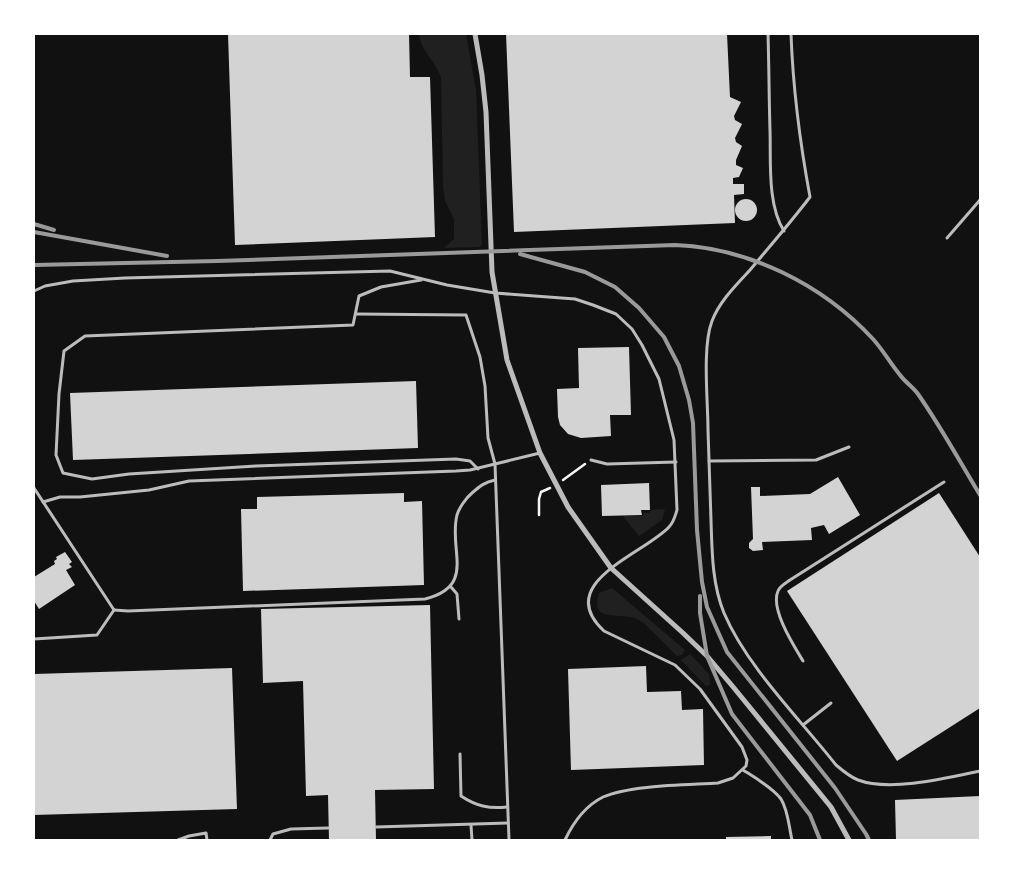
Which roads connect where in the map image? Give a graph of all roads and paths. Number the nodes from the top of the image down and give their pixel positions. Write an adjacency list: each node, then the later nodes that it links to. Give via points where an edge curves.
1 (475, 34): 9 (street, via 486,112)
2 (768, 34): 5 (lane, via 771,177 777,221)
3 (791, 34): 5 (lane, via 798,129 810,197)
4 (980, 200): 6 (lane)
5 (784, 231): 14 (lane, via 730,292 712,321 707,354)
6 (947, 238)
7 (424, 279): 8 (lane, via 390,271 125,278 74,281); 9 (lane); 10 (lane, via 381,287 359,296)
8 (34, 291)
9 (495, 293): 12 (street, via 508,360); 15 (lane, via 575,300 616,314 632,329 659,379)
10 (356, 314): 16 (lane, via 466,314 482,365 488,438); 17 (lane, via 353,325 84,336 64,351 56,455 63,473 92,479 256,466 456,459 470,461)
11 (849, 447): 14 (lane, via 816,460)
12 (540, 453): 16 (lane); 20 (street)
13 (591, 460): 15 (lane, via 607,464); 20 (path)
14 (709, 461): 31 (lane, via 713,569 724,612 750,657)
15 (676, 462): 24 (lane, via 675,518 660,535)
16 (495, 464): 17 (lane); 18 (lane)
17 (478, 468): 22 (lane, via 189,481 149,490 60,497)
18 (495, 480): 25 (lane, via 485,482 470,495 457,513 457,568); 35 (lane)
19 (944, 482): 29 (lane, via 779,588 776,596 778,609 788,636)
20 (556, 484): 23 (path, via 541,492); 24 (street)
21 (34, 488): 22 (lane)
22 (43, 502): 26 (lane)
23 (539, 515)
24 (611, 568): 33 (lane, via 592,590 588,603 594,623 621,641 675,665 700,689 742,748 747,760); 47 (street, via 683,633 734,688 831,807)
25 (451, 587): 26 (lane, via 438,596 425,599); 27 (lane, via 457,594)
26 (114, 610): 28 (lane, via 98,635)
27 (459, 619)
28 (34, 639)
29 (803, 661)
30 (831, 704): 31 (lane)
31 (803, 725): 34 (lane, via 836,765 858,780 895,785)
32 (460, 754): 35 (lane, via 461,796 492,809)
33 (743, 770): 45 (lane, via 718,783 621,791 602,798 587,808); 46 (lane, via 781,799)
34 (980, 771)
35 (507, 807): 36 (lane)
36 (508, 823): 37 (lane); 44 (lane)
37 (471, 825): 38 (lane); 43 (lane)
38 (376, 827)
39 (328, 828): 42 (lane, via 292,829 273,834)
40 (178, 840): 41 (lane, via 206,833)
41 (207, 840)
42 (270, 840)
43 (472, 840)
44 (509, 840)
45 (565, 840)
46 (792, 840)
47 (850, 840)

